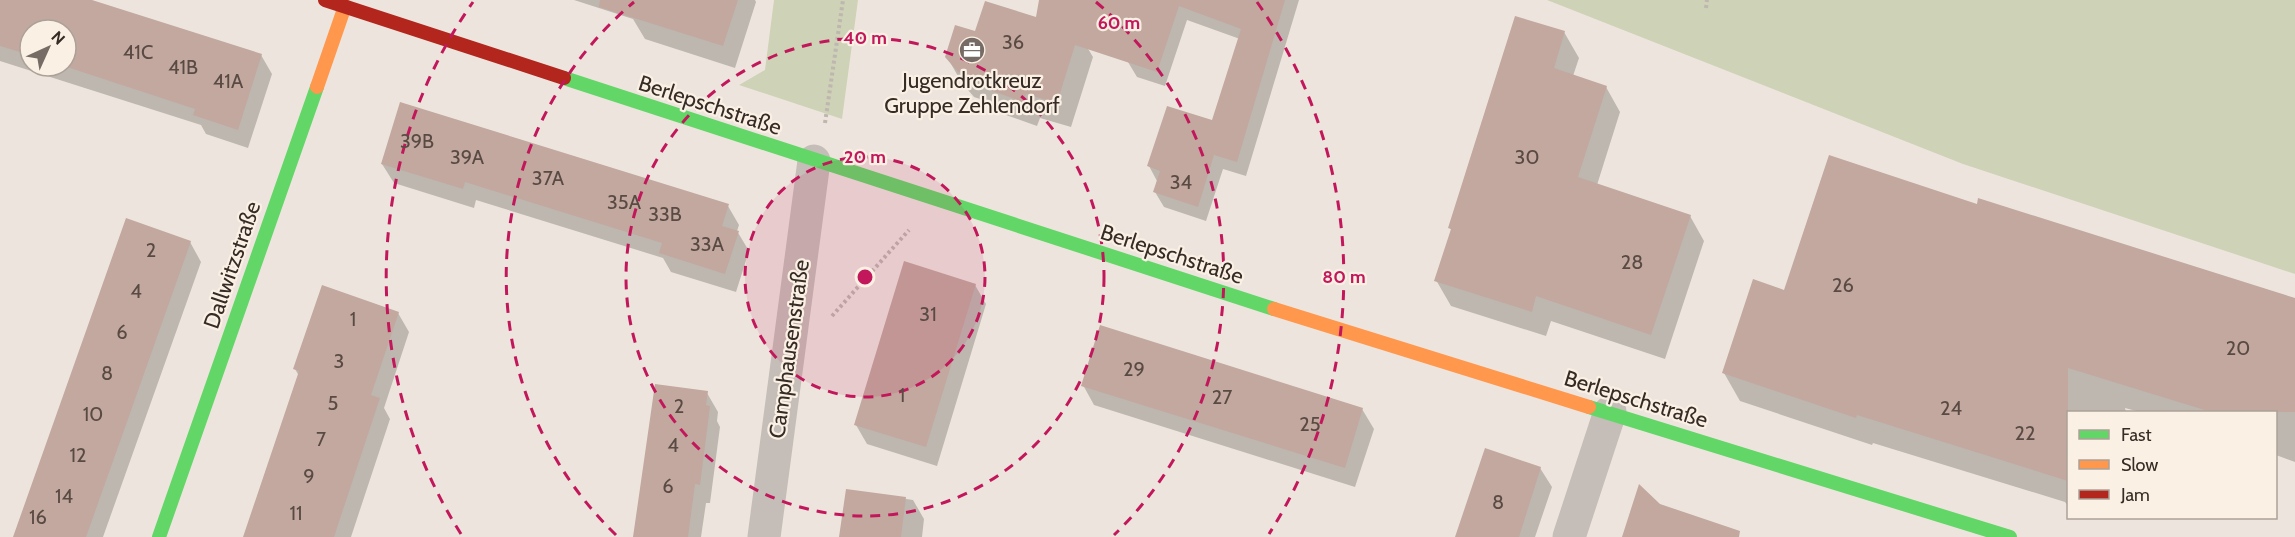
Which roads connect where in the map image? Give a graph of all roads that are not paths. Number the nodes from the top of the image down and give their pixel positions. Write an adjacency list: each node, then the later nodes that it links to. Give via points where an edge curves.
1 (325, 0): 2 (street, Berlepschstraße)
2 (345, 6): 3 (street, Berlepschstraße); 5 (street, Dallwitzstraße)
3 (814, 161): 4 (street, Berlepschstraße, via 1204,288); 6 (street, Camphausenstraße)
4 (1610, 412): 7 (street); 8 (street, Berlepschstraße)
5 (159, 537)
6 (764, 537)
7 (1569, 537)
8 (2010, 537)

